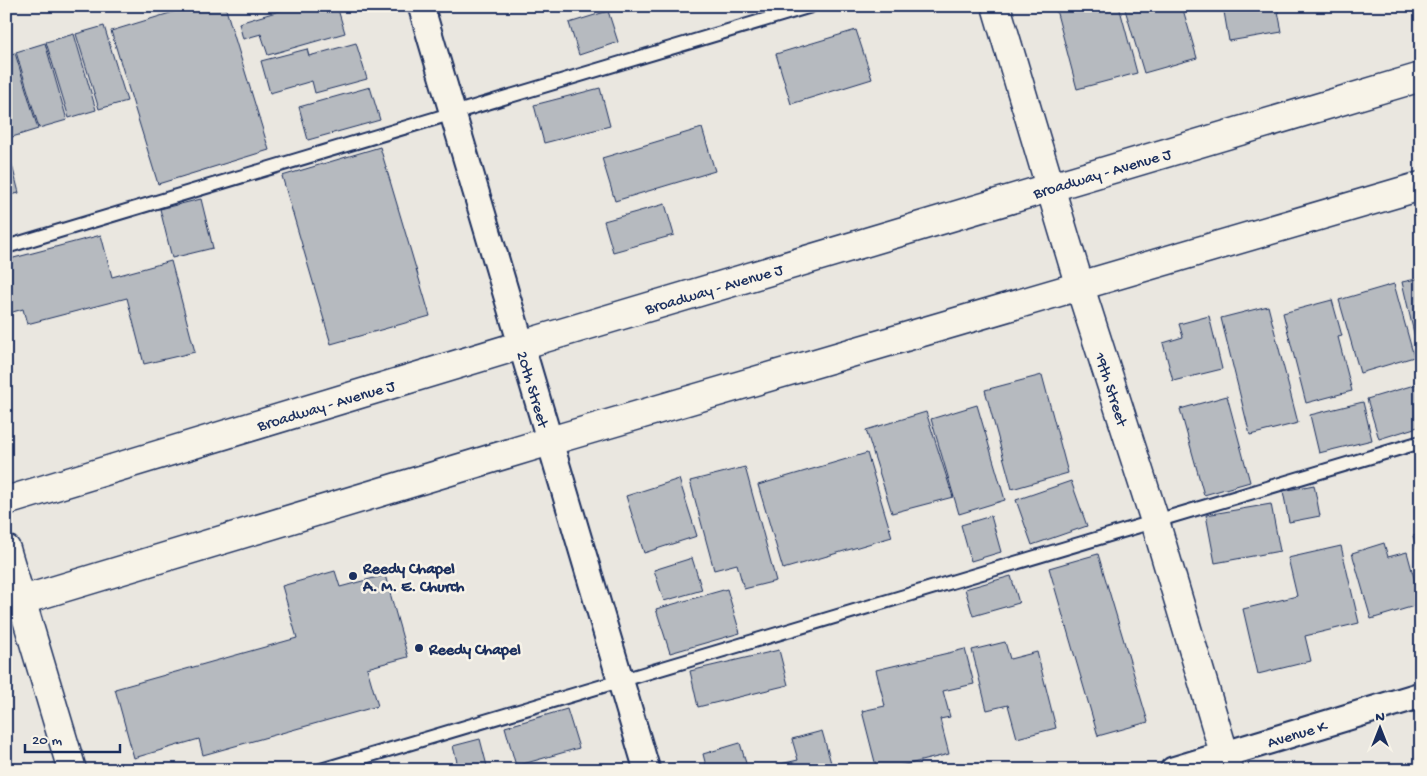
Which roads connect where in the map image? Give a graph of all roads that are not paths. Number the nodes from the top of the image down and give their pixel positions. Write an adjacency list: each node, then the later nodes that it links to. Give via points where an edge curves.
1 (421, 6): 5 (street, 20th Street)
2 (811, 6): 5 (lane)
3 (996, 6): 6 (main road, 19th Street)
4 (1421, 77): 6 (main road, Broadway - Avenue J)
5 (453, 114): 8 (lane); 10 (street, 20th Street)
6 (1051, 186): 9 (main road, 19th Street); 10 (main road, Broadway - Avenue J)
7 (1421, 186): 9 (main road)
8 (6, 247)
9 (1080, 287): 11 (main road); 14 (main road, 19th Street)
10 (521, 345): 11 (street, 20th Street); 13 (main road, Broadway - Avenue J)
11 (550, 441): 16 (main road); 17 (street, 20th Street)
12 (1421, 442): 14 (lane)
13 (6, 501)
14 (1155, 521): 17 (lane); 19 (main road, 19th Street)
15 (6, 549): 16 (main road)
16 (14, 603): 20 (main road)
17 (621, 680): 21 (lane); 22 (street, 20th Street)
18 (1421, 696): 19 (street, Avenue K)
19 (1227, 762): 23 (street, Avenue K)
20 (72, 770)
21 (321, 770)
22 (647, 770)
23 (1173, 770)

